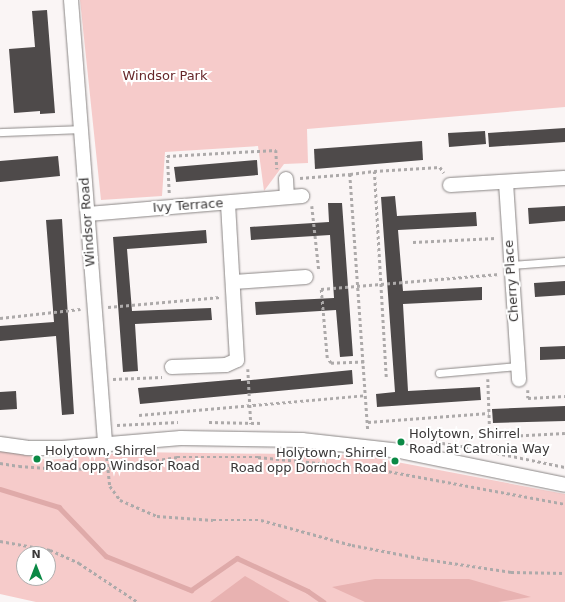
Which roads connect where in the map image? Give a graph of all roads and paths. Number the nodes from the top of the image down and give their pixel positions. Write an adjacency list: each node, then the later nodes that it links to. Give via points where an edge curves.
1 (71, 0): 2 (street, Windsor Road)
2 (80, 129): 3 (lane); 14 (street, Windsor Road)
3 (0, 132)
4 (374, 171): 5 (path); 9 (path, via 440,167); 24 (path)
5 (350, 174): 7 (path); 25 (path)
6 (565, 178): 8 (street)
7 (286, 179): 11 (street); 13 (path, via 278,177 276,150 167,156)
8 (506, 183): 9 (street); 15 (street, Cherry Place)
9 (450, 185)
10 (302, 196): 11 (street, Ivy Terrace); 19 (path, via 311,195)
11 (288, 197): 12 (street, Ivy Terrace)
12 (228, 203): 13 (street, Ivy Terrace); 23 (street)
13 (170, 206): 14 (street, Ivy Terrace)
14 (88, 214): 28 (street, Windsor Road)
15 (510, 237): 16 (path); 18 (street, Cherry Place)
16 (413, 242)
17 (565, 262): 18 (lane)
18 (511, 265): 34 (street, Cherry Place)
19 (320, 273)
20 (498, 274): 24 (path)
21 (306, 277): 23 (street)
22 (320, 281): 26 (path)
23 (234, 282): 27 (street)
24 (382, 284): 25 (path); 35 (path)
25 (358, 286): 26 (path); 30 (path)
26 (321, 289): 30 (path, via 326,358 330,363)
27 (234, 296): 28 (path); 31 (street, via 237,360 226,365)
28 (94, 308): 29 (path); 45 (street, Windsor Road)
29 (0, 318)
30 (364, 362): 37 (path)
31 (172, 367): 36 (path, via 162,377)
32 (487, 370): 33 (lane); 34 (lane); 39 (path)
33 (439, 373)
34 (518, 373): 38 (path, via 527,382 528,398)
35 (386, 377)
36 (116, 379)
37 (366, 395): 40 (path); 41 (path)
38 (565, 396)
39 (489, 414): 41 (path); 43 (path, via 490,437)
40 (139, 415)
41 (368, 422): 42 (path)
42 (368, 431)
43 (565, 433)
44 (0, 444): 45 (street, via 27,448)
45 (105, 445): 47 (path); 48 (street, via 181,438 302,440 400,451)
46 (0, 463): 47 (path, via 61,469)
47 (109, 468): 49 (path, via 177,457 258,457 371,468); 51 (path, via 110,486 120,500 157,516 261,520 352,545 425,559 511,572)
48 (565, 485)
49 (565, 504)
50 (0, 542): 52 (path, via 50,550 79,563)
51 (565, 573)
52 (138, 602)

